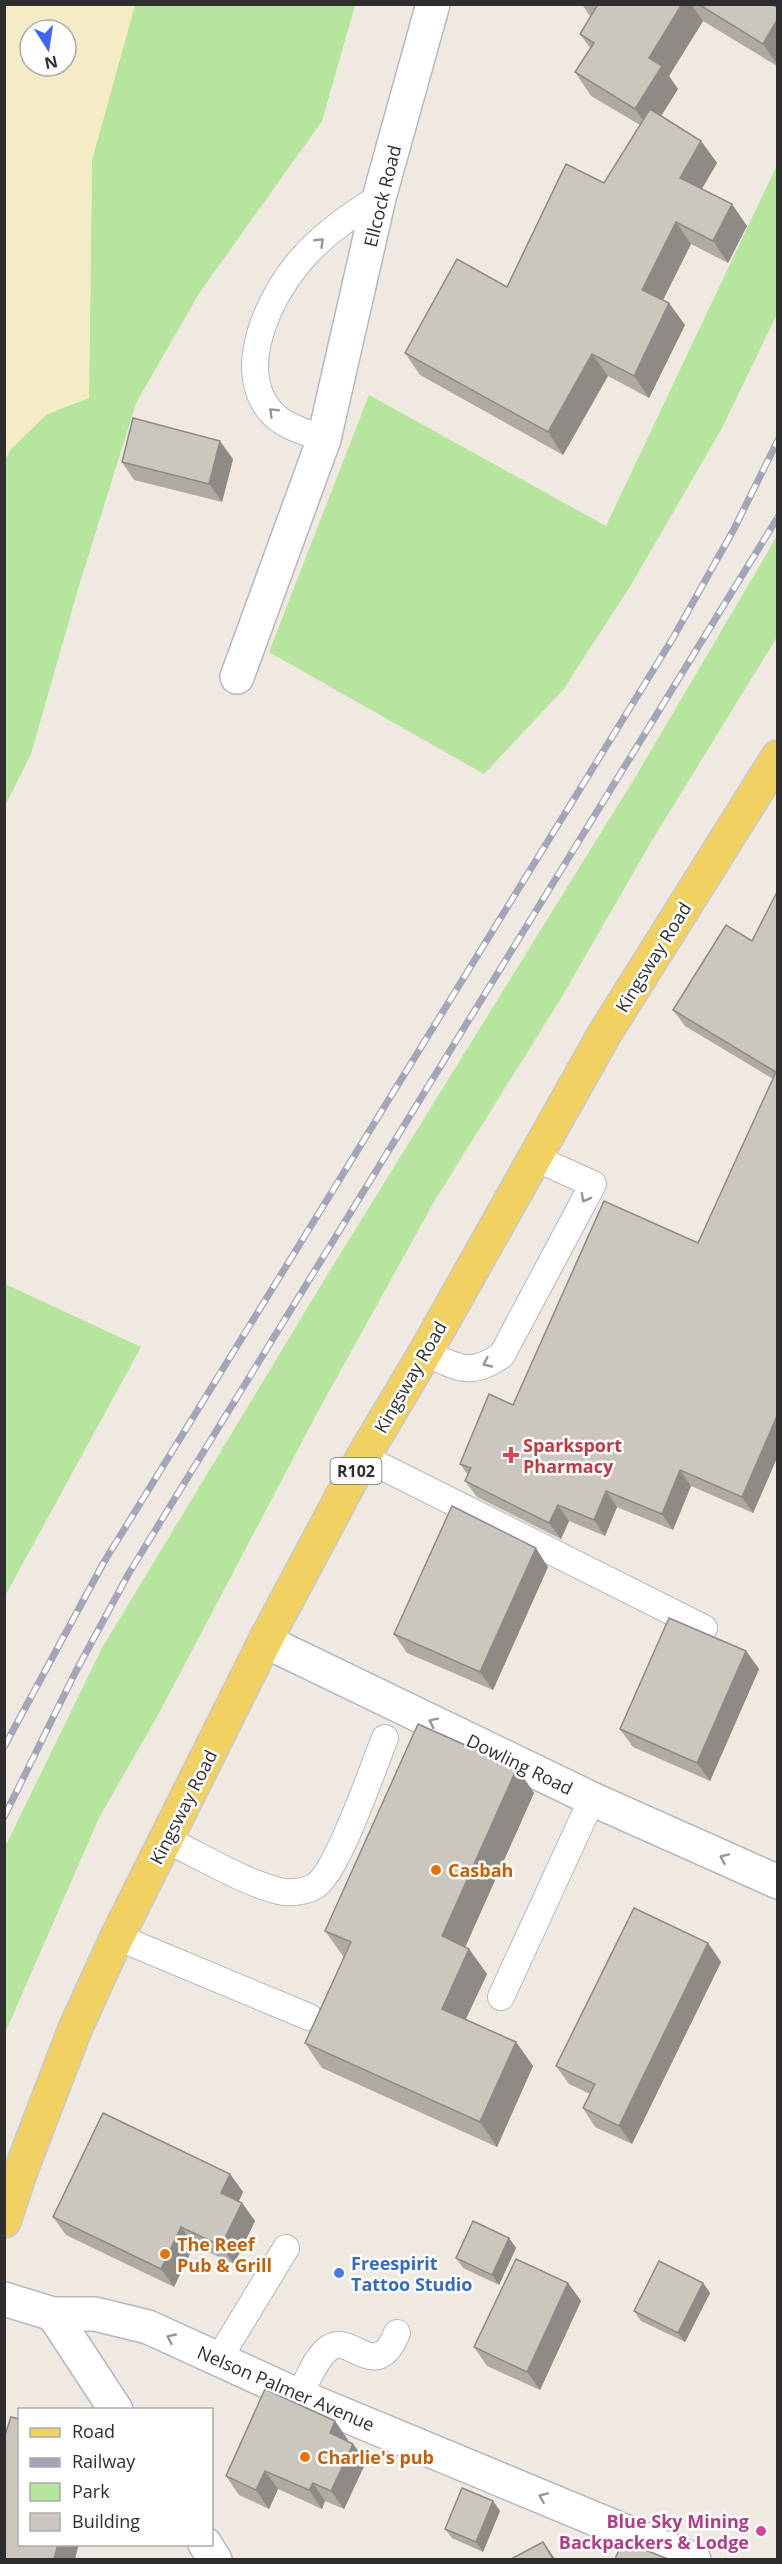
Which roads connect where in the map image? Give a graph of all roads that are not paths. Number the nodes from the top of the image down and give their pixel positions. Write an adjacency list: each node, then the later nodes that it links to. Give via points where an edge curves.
1 (433, 4): 2 (street, Ellcock Road)
2 (379, 198): 3 (street, Ellcock Road); 3 (lane, one-way to 2, via 292,427 272,414 260,397 254,361 259,339 277,295 300,261 347,218)
3 (324, 439): 4 (street, Ellcock Road)
4 (237, 677)
5 (777, 757): 6 (main road, Kingsway Road / R102, via 605,1033)
6 (535, 1158): 7 (main road, Kingsway Road / R102); 7 (lane, one-way to 7, via 593,1184 502,1355 484,1368 460,1368)
7 (425, 1353): 8 (main road, Kingsway Road / R102)
8 (363, 1457): 9 (lane); 10 (main road, Kingsway Road / R102)
9 (704, 1628)
10 (265, 1641): 12 (street, Dowling Road, one-way to 10); 13 (main road, Kingsway Road / R102)
11 (385, 1738): 13 (lane, via 336,1858 316,1886 286,1892 264,1886)
12 (592, 1799): 14 (street, Dowling Road, one-way to 12); 16 (lane)
13 (166, 1840): 15 (main road, Kingsway Road / R102)
14 (777, 1882)
15 (117, 1937): 17 (lane); 18 (main road, Kingsway Road / R102, via 49,2093)
16 (501, 1997)
17 (309, 2017)
18 (4, 2221)
19 (286, 2248): 23 (lane)
20 (4, 2299): 21 (street, Nelson Palmer Avenue)
21 (53, 2314): 23 (street, Nelson Palmer Avenue, one-way to 21, via 148,2327 95,2314); 25 (street)
22 (397, 2332): 24 (lane, via 387,2351 377,2357 344,2345 331,2347)
23 (218, 2360): 24 (street, Nelson Palmer Avenue)
24 (299, 2396): 28 (street, Nelson Palmer Avenue, one-way to 24)
25 (115, 2408)
26 (206, 2546): 27 (street)
27 (215, 2559)
28 (694, 2559)

